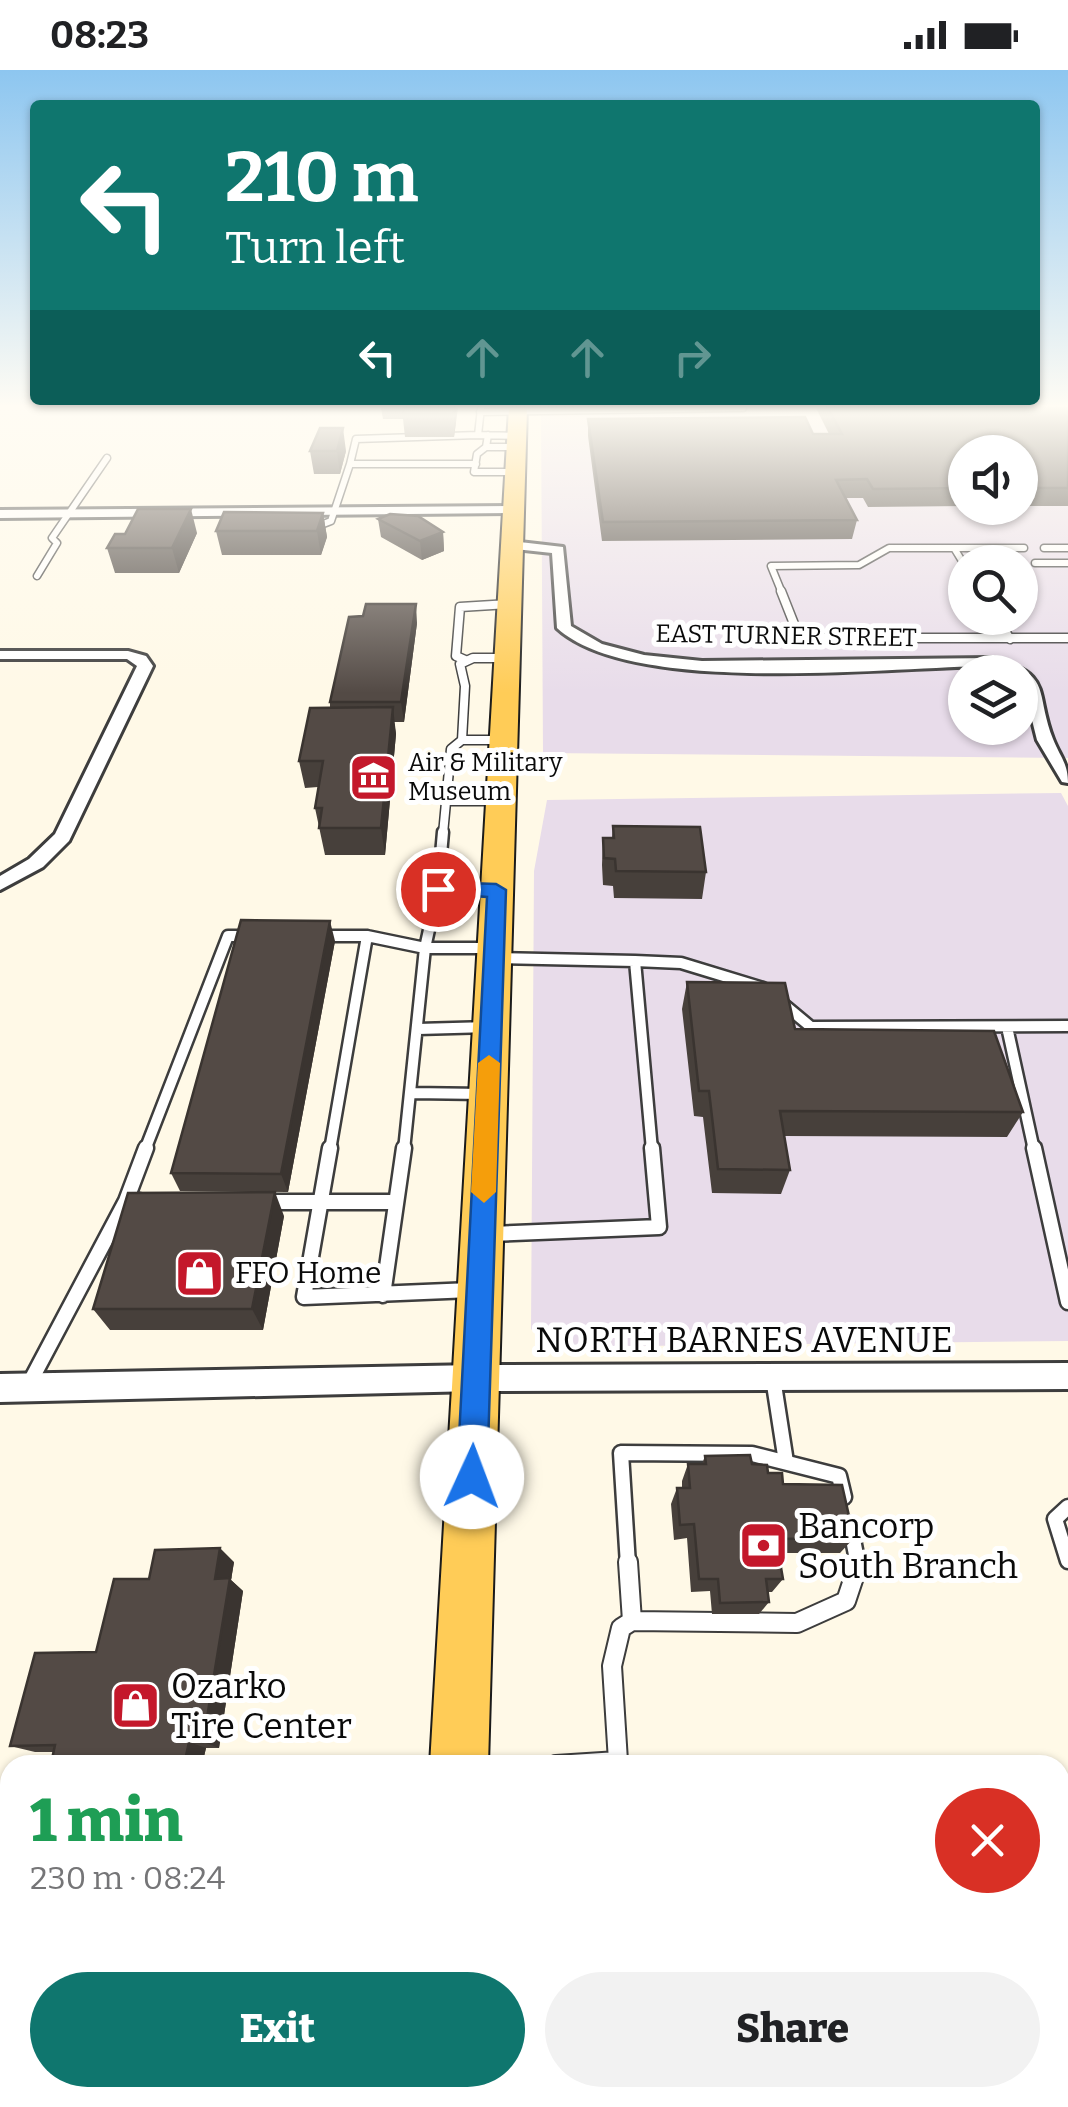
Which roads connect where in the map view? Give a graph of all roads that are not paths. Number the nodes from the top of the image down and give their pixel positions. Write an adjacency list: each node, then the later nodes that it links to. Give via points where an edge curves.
1 (76, 503): 6 (lane)
2 (337, 503): 5 (lane)
3 (513, 503): 4 (main road)
4 (513, 510): 5 (street); 9 (main road)
5 (334, 511): 6 (street, via 231,517); 8 (lane, via 326,525)
6 (69, 513): 7 (street); 15 (lane)
7 (0, 514)
8 (294, 528)
9 (511, 545): 16 (main road); 23 (street, EAST TURNER STREET, via 558,550 564,628 587,644 636,658 688,664)
10 (948, 548): 18 (lane, via 880,548 859,565 771,566 804,638)
11 (1044, 548): 12 (lane)
12 (1068, 548)
13 (1038, 563): 14 (lane)
14 (1068, 563)
15 (37, 576)
16 (508, 604): 21 (main road); 22 (lane, via 460,607 456,656)
17 (1008, 635): 18 (lane)
18 (1010, 638): 19 (lane)
19 (1068, 638)
20 (0, 654): 30 (street, via 123,654 141,659 144,668 63,837)
21 (506, 658): 22 (lane); 26 (main road)
22 (464, 660): 25 (lane)
23 (948, 662)
24 (1038, 712): 27 (street, EAST TURNER STREET, via 1044,740)
25 (462, 740): 26 (lane); 28 (lane, via 450,749)
26 (503, 740): 29 (main road)
27 (1068, 778)
28 (446, 800): 29 (lane); 31 (lane)
29 (500, 801): 32 (main road)
30 (0, 884)
31 (438, 889): 32 (lane); 36 (lane)
32 (496, 890): 37 (main road)
33 (268, 936): 45 (lane, via 228,936)
34 (308, 936): 35 (lane)
35 (367, 936): 36 (lane); 49 (lane)
36 (426, 948): 37 (lane); 42 (lane)
37 (494, 953): 38 (lane); 39 (main road)
38 (634, 961): 41 (lane, via 681,963 762,987 811,1027); 50 (lane, via 658,1226)
39 (490, 1026): 42 (lane); 44 (main road)
40 (1068, 1026): 41 (lane)
41 (1007, 1027): 53 (lane)
42 (418, 1028): 43 (lane)
43 (412, 1092): 44 (lane); 48 (lane)
44 (488, 1094): 50 (main road)
45 (126, 1201): 46 (lane); 57 (lane)
46 (165, 1201)
47 (242, 1202): 49 (lane)
48 (396, 1202): 49 (lane); 52 (lane)
49 (319, 1203): 52 (lane, via 304,1297)
50 (482, 1234): 51 (main road)
51 (480, 1289): 52 (lane); 56 (main road)
52 (383, 1296)
53 (1068, 1302)
54 (1068, 1376): 55 (street, NORTH BARNES AVENUE)
55 (773, 1377): 56 (street, NORTH BARNES AVENUE); 58 (lane)
56 (476, 1378): 57 (street, NORTH BARNES AVENUE); 62 (main road)
57 (14, 1388)
58 (786, 1462): 61 (lane, via 752,1454 621,1453); 61 (lane, via 839,1476 858,1562 846,1601 796,1622)
59 (1068, 1508): 60 (lane, via 1056,1519)
60 (1068, 1562)
61 (632, 1621): 63 (lane, via 621,1628 612,1666)
62 (460, 1755)
63 (618, 1755)

